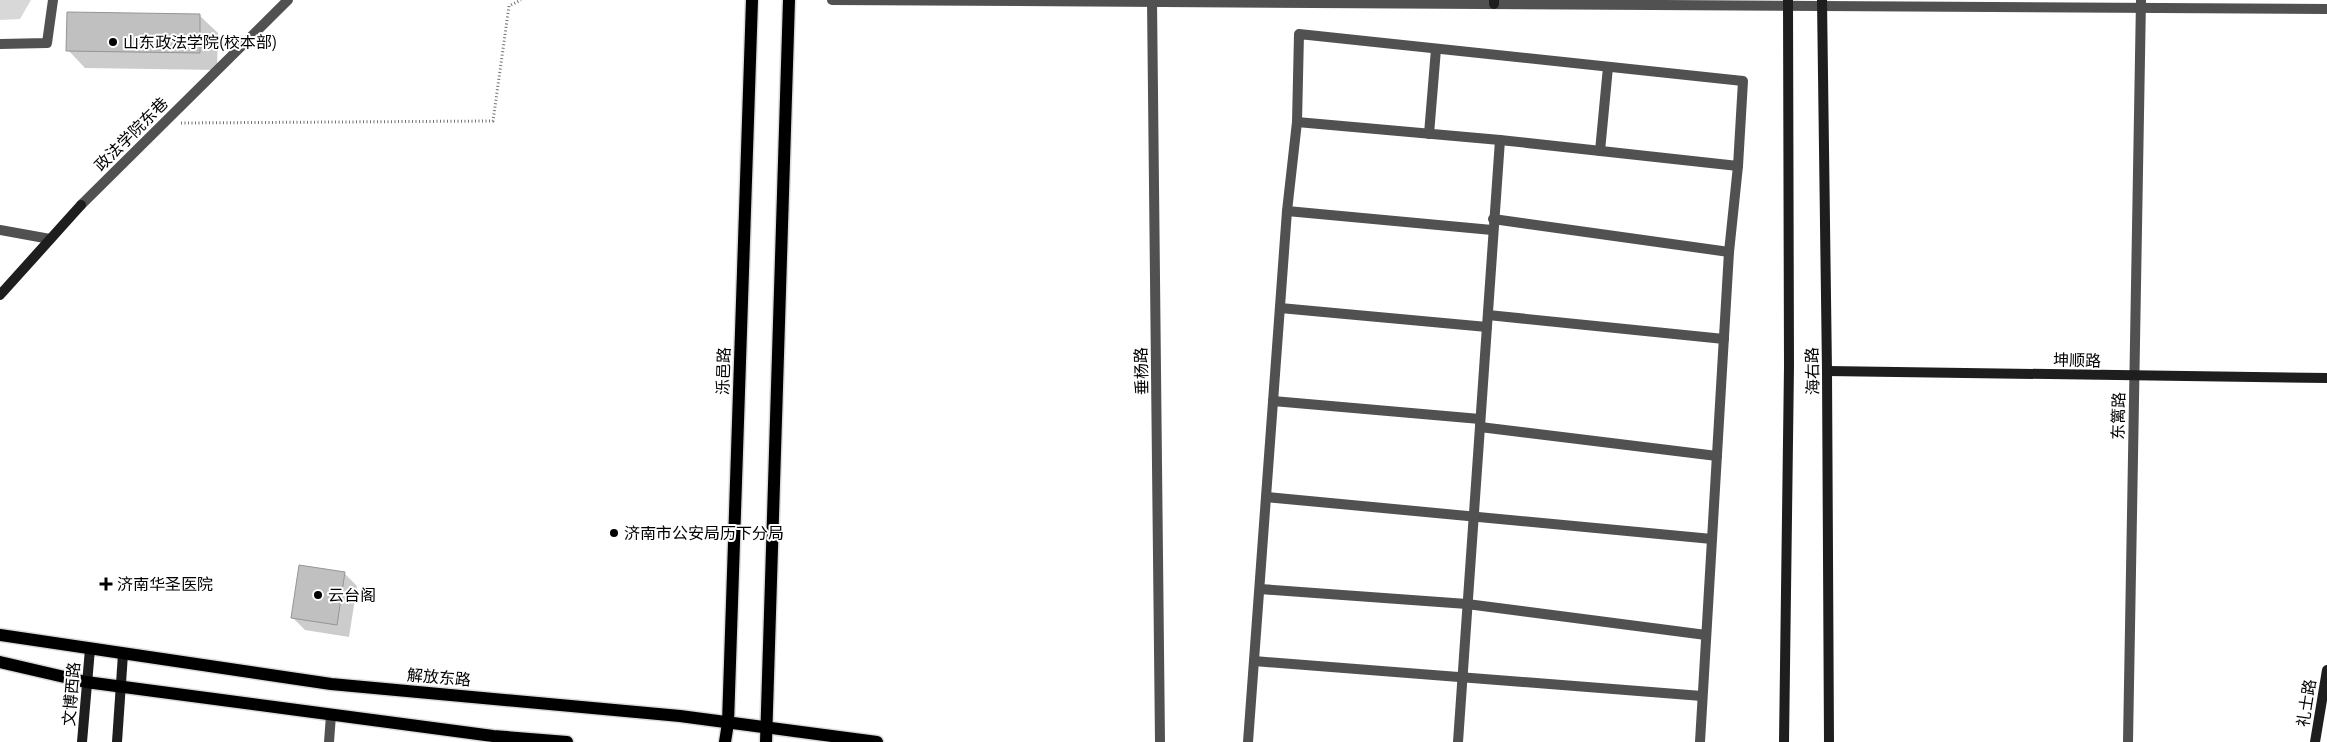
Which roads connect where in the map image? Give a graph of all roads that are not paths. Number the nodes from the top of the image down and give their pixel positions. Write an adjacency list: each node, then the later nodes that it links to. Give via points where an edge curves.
1 (53, 0): 12 (street, via 47,43)
2 (288, 0): 20 (street, 政法学院东巷)
3 (752, 0): 54 (main road, 泺邑路)
4 (789, 0): 55 (main road)
5 (832, 0): 6 (street)
6 (1152, 1): 7 (street); 64 (street, 垂杨路)
7 (1494, 2): 8 (street)
8 (1788, 3): 9 (street); 68 (main road, 海右路, via 1789,366)
9 (1822, 3): 10 (street); 31 (main road, 海右路)
10 (2141, 4): 11 (street); 32 (street, 东篱路)
11 (2327, 9)
12 (0, 44)
13 (1436, 49): 14 (street); 15 (street, via 1299,34); 16 (street)
14 (1608, 67): 18 (street); 19 (street, via 1743,81)
15 (1297, 122): 16 (street); 21 (street)
16 (1429, 134): 17 (street)
17 (1500, 140): 18 (street); 22 (street)
18 (1600, 151): 19 (street)
19 (1738, 166): 25 (street)
20 (81, 205): 24 (main road, 政法学院东巷)
21 (1287, 211): 22 (street); 27 (street)
22 (1492, 225): 25 (street); 28 (street)
23 (0, 230): 24 (street)
24 (50, 239): 26 (main road, 政法学院东巷)
25 (1729, 252): 30 (street)
26 (0, 295)
27 (1280, 308): 29 (street); 34 (street)
28 (1488, 315): 29 (street); 30 (street)
29 (1487, 327): 35 (street)
30 (1724, 339): 36 (street)
31 (1827, 371): 32 (main road, 坤顺路); 69 (main road, 海右路)
32 (2134, 376): 33 (main road, 坤顺路); 70 (street, 东篱路)
33 (2327, 378)
34 (1273, 401): 35 (street); 37 (street)
35 (1480, 423): 36 (street); 38 (street)
36 (1717, 456): 39 (street)
37 (1266, 497): 38 (street); 40 (street)
38 (1474, 516): 39 (street); 41 (street)
39 (1712, 539): 43 (street)
40 (1260, 588): 41 (street); 46 (street)
41 (1467, 604): 43 (street); 49 (street)
42 (0, 635): 44 (main road, 解放东路)
43 (1706, 635): 52 (street)
44 (90, 649): 45 (main road, 解放东路); 50 (main road, 文博西路)
45 (123, 654): 51 (main road); 54 (main road, 解放东路, via 331,684)
46 (1254, 661): 49 (street); 65 (street)
47 (0, 662): 50 (main road)
48 (2327, 670): 71 (main road, 礼士路)
49 (1462, 677): 52 (street); 66 (street)
50 (86, 682): 51 (main road); 57 (main road, 文博西路)
51 (121, 687): 53 (main road); 58 (main road)
52 (1702, 696): 67 (street)
53 (331, 715): 56 (main road); 59 (street)
54 (728, 723): 55 (main road, 解放东路); 61 (main road, 泺邑路)
55 (768, 728): 62 (main road); 63 (main road, 解放东路)
56 (512, 740): 60 (main road)
57 (82, 742)
58 (117, 742)
59 (328, 742)
60 (567, 742)
61 (725, 742)
62 (766, 742)
63 (876, 742)
64 (1160, 742)
65 (1248, 742)
66 (1458, 742)
67 (1700, 742)
68 (1784, 742)
69 (1829, 742)
70 (2128, 742)
71 (2315, 742)

